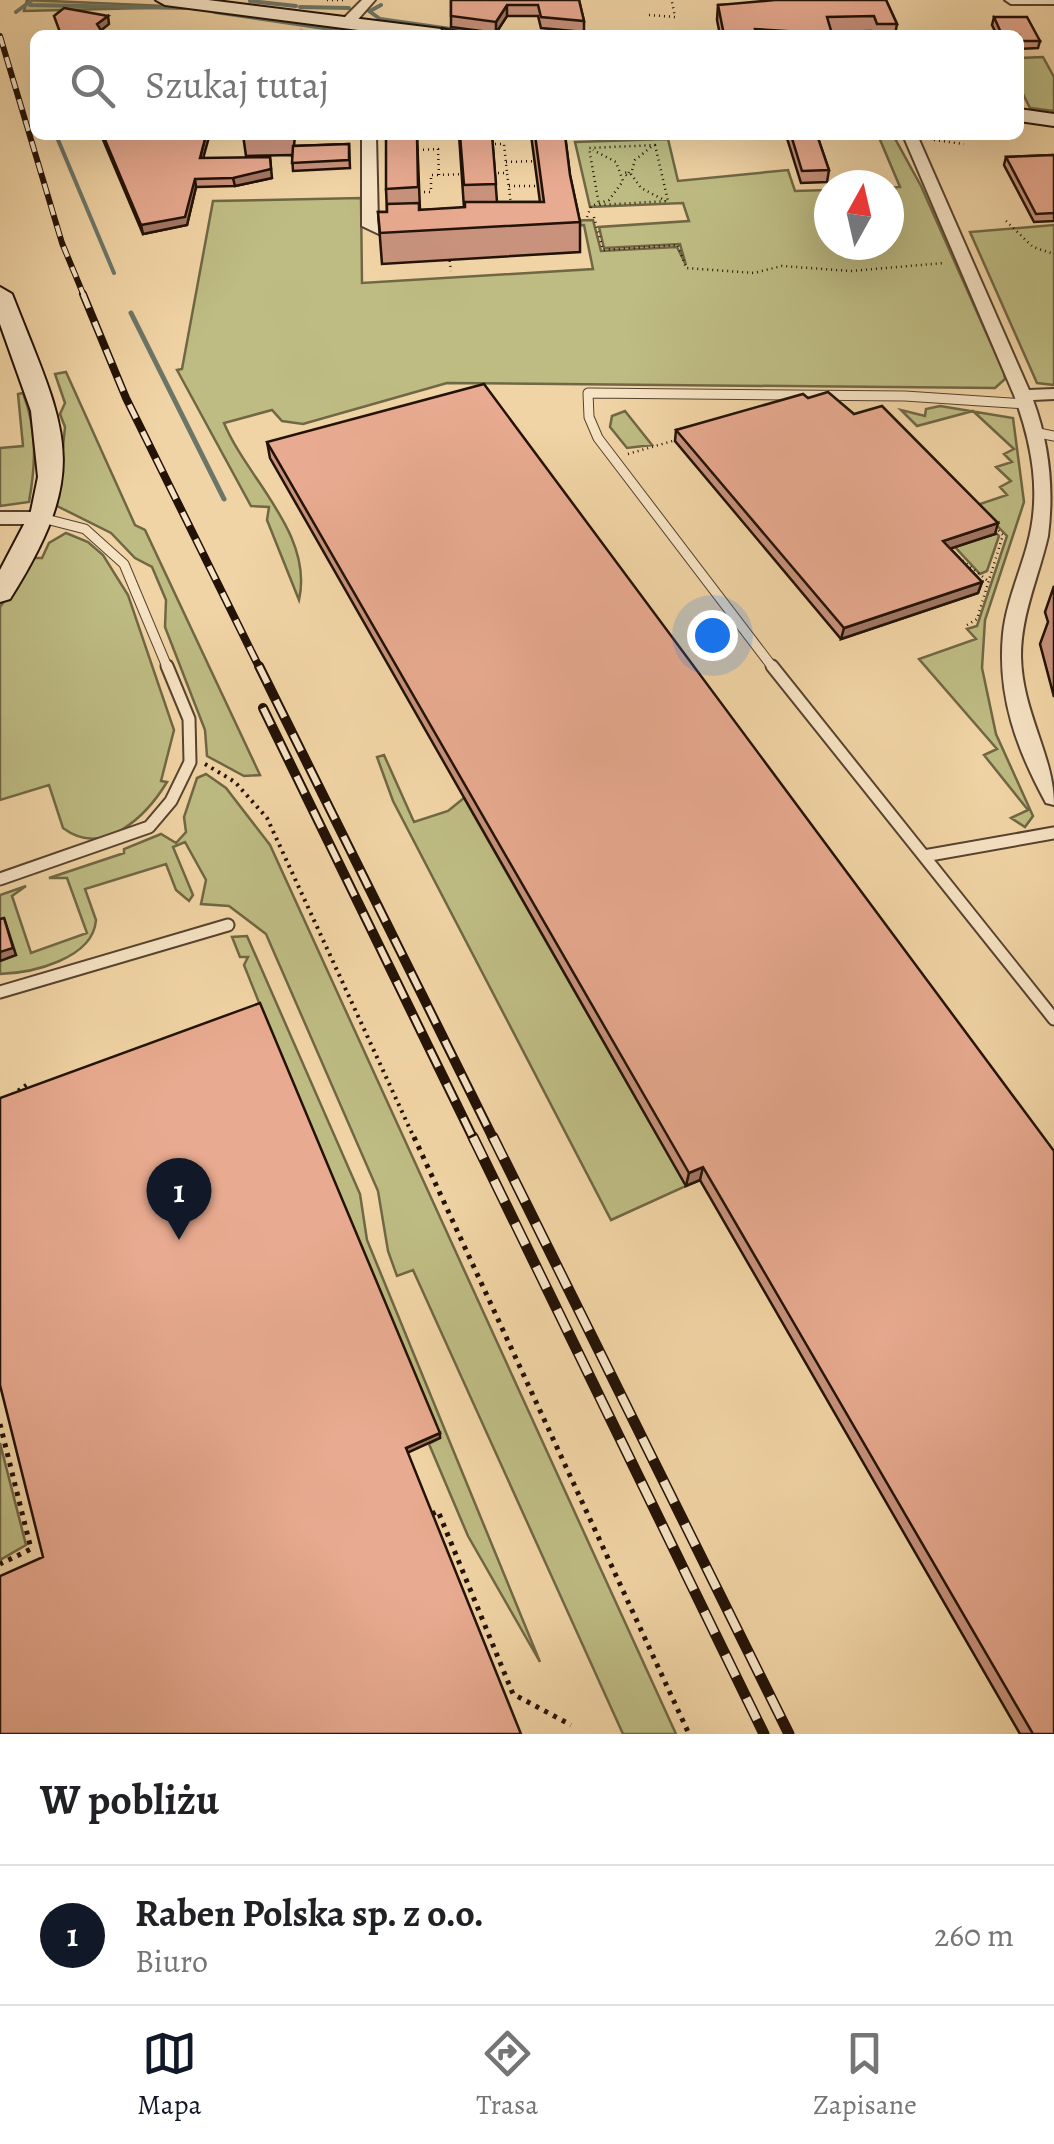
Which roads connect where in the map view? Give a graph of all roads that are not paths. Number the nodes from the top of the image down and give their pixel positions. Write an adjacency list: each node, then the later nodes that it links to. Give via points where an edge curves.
1 (165, 0): 5 (street)
2 (370, 0): 5 (street)
3 (1011, 0): 4 (street)
4 (1054, 0)
5 (348, 22): 6 (street)
6 (371, 30)
7 (1024, 116): 8 (street)
8 (1054, 120)
9 (368, 140): 11 (street, via 370,226)
10 (912, 140): 15 (street)
11 (433, 227)
12 (0, 294): 13 (street)
13 (10, 344): 18 (street, via 48,412 53,469)
14 (1054, 394): 15 (street)
15 (1025, 399): 16 (street); 22 (lane, via 588,393 591,426)
16 (1044, 434): 20 (street, via 1044,514 1011,648 1025,740)
17 (0, 518): 18 (street)
18 (42, 518): 19 (street); 23 (lane, via 85,529 124,564 190,719 190,762 171,801 140,832)
19 (0, 592)
20 (1054, 797)
21 (1054, 833): 22 (lane)
22 (924, 856): 26 (lane)
23 (0, 879)
24 (228, 925): 25 (lane)
25 (0, 992)
26 (1054, 1018)

